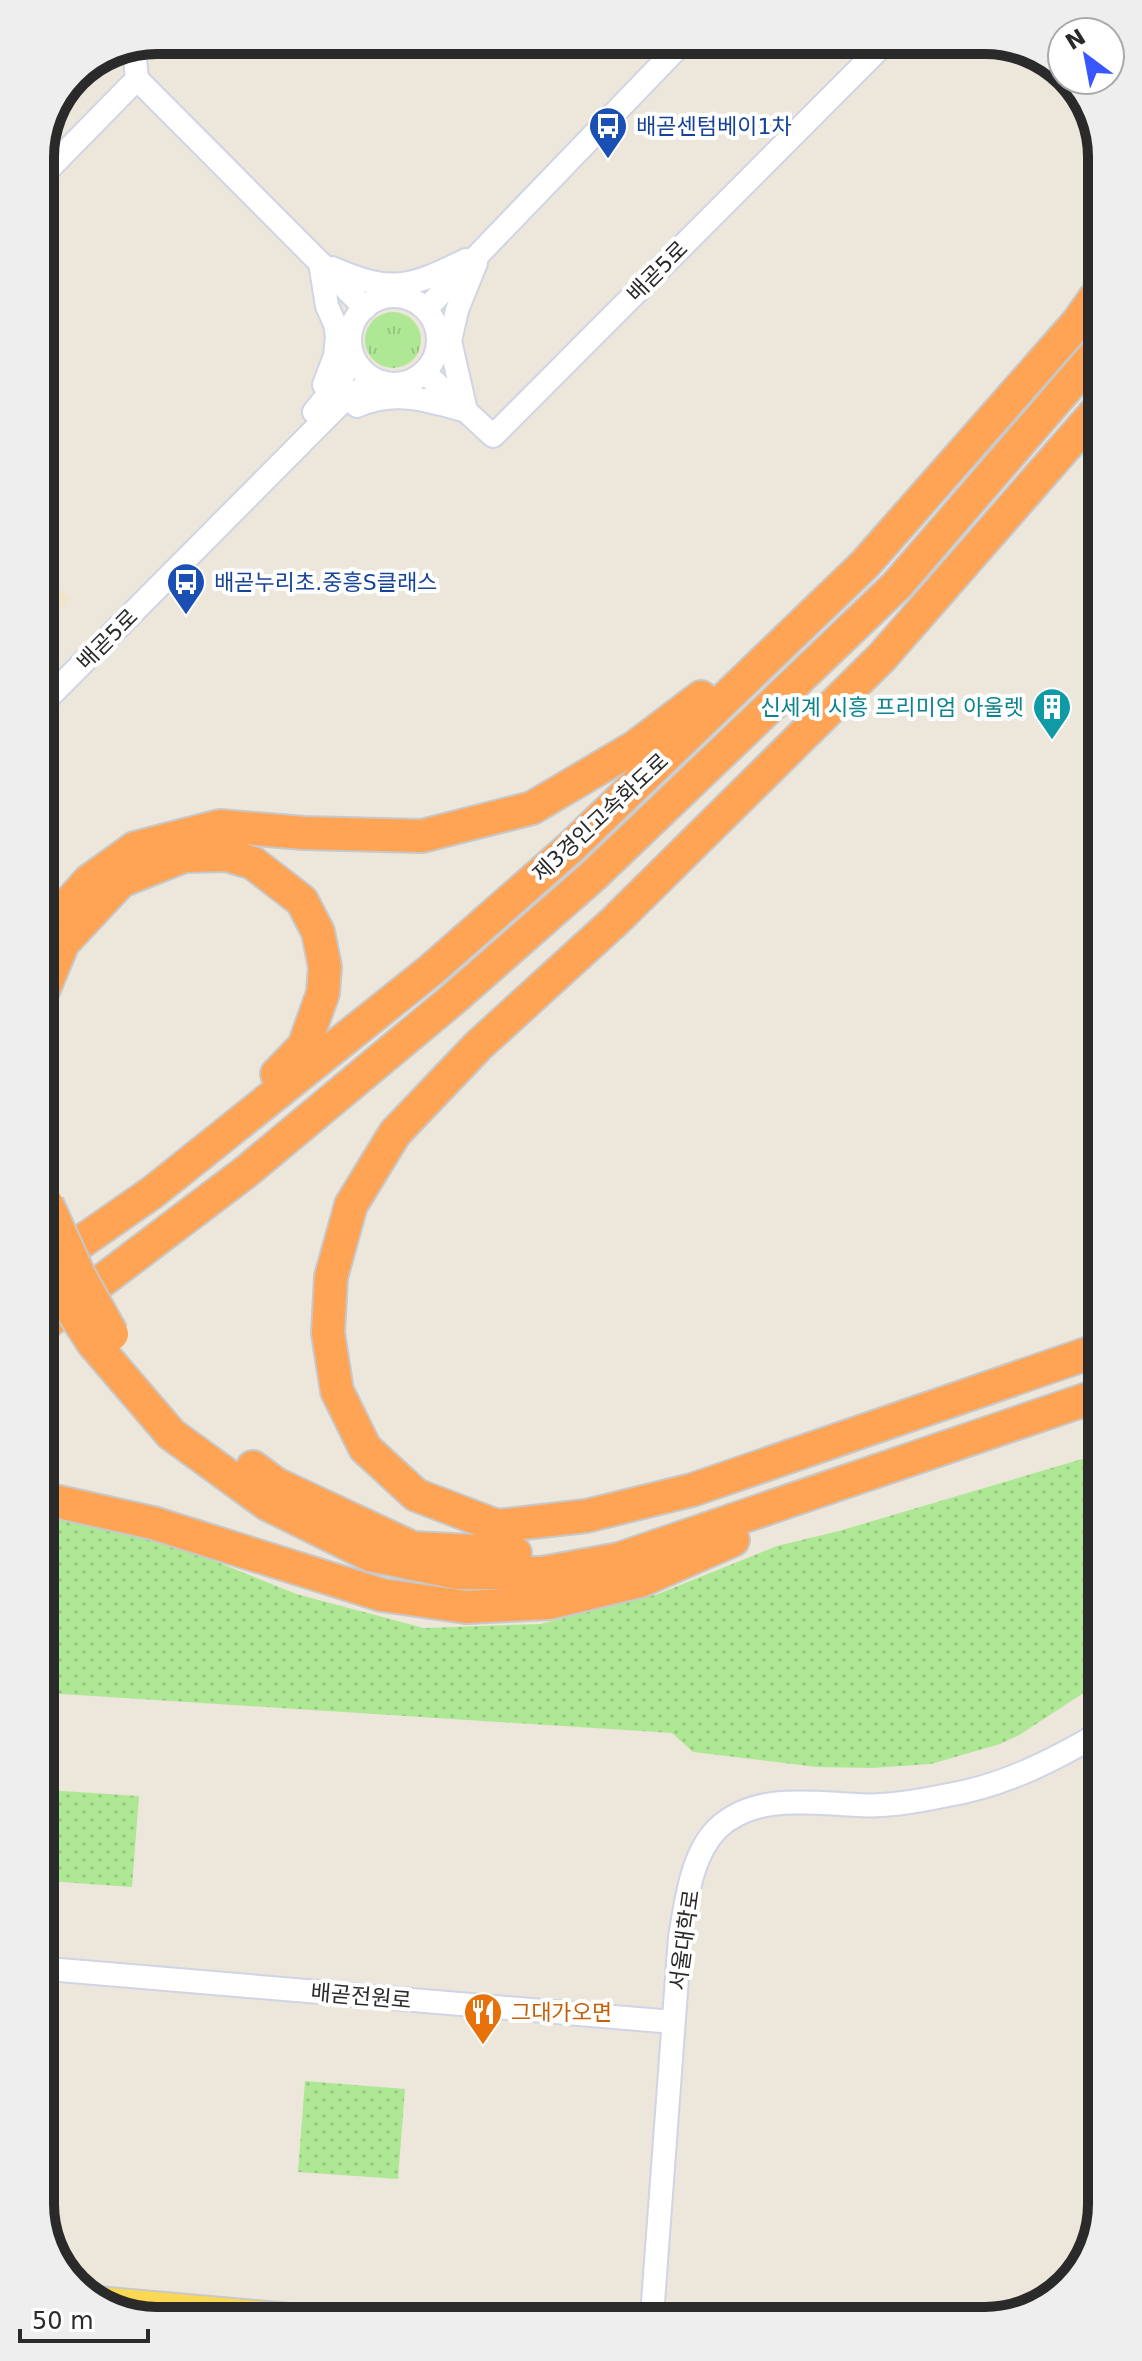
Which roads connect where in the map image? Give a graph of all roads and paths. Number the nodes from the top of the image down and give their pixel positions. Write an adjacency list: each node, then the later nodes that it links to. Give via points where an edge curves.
1 (672, 54): 6 (street)
2 (874, 54): 15 (street, 배곧5로, via 493,436)
3 (135, 57): 4 (street)
4 (137, 79): 5 (street); 7 (street)
5 (54, 164)
6 (481, 252): 7 (street, via 406,285 364,282); 10 (street); 15 (street, via 450,341)
7 (320, 263): 9 (street); 17 (street, via 335,324 335,356)
8 (1088, 307): 18 (highway, 제3경인고속화도로)
9 (365, 308): 10 (street, via 383,297 399,296); 11 (street, 배곧5로, via 351,327)
10 (426, 309): 13 (street, via 437,348)
11 (352, 353): 14 (street, via 361,370); 17 (street, 배곧5로)
12 (1088, 363): 27 (highway, 제3경인고속화도로, via 897,585 594,875 247,1171)
13 (424, 372): 14 (street, 배곧5로, via 412,380); 15 (street, 배곧5로)
14 (382, 382): 17 (street, 배곧5로, via 350,395)
15 (466, 411): 17 (street, via 420,398 384,397)
16 (1088, 421): 29 (highway, via 882,657 615,921 479,1045 395,1133 351,1205 331,1277 328,1333 337,1391 365,1448 416,1495 497,1526 586,1516 692,1490)
17 (307, 428): 19 (street, 배곧5로); 20 (street, 배곧5로)
18 (865, 564): 21 (highway, via 635,747 532,808 422,836 220,826 135,848 89,881); 23 (highway, 제3경인고속화도로, via 547,868 431,970)
19 (54, 675)
20 (54, 692)
21 (54, 920)
22 (54, 965): 23 (highway, via 63,943 121,881 184,856 227,855 253,863 302,901 318,932 325,967 323,993 304,1046)
23 (153, 1192): 25 (highway, 제3경인고속화도로)
24 (54, 1215): 28 (highway, bridge)
25 (54, 1261)
26 (54, 1281): 28 (highway, bridge)
27 (54, 1317)
28 (103, 1339): 30 (highway, via 184,1416 276,1484 413,1548 539,1554 614,1544 640,1535 966,1416); 32 (highway, via 171,1434 267,1504 370,1555 458,1573 542,1573 619,1559)
29 (1088, 1353)
30 (1088, 1363)
31 (1088, 1399): 32 (highway)
32 (922, 1456): 33 (highway, via 640,1581 549,1603 466,1607 382,1595 153,1523)
33 (54, 1501)
34 (1088, 1740): 36 (street, 서울대학로, via 1001,1782 951,1795 858,1806 791,1801 735,1815 715,1830 691,1882)
35 (54, 1970): 36 (street, 배곧전원로)
36 (673, 2022): 39 (street, 서울대학로)
37 (135, 2304): 38 (main road)
38 (165, 2307)
39 (653, 2307)

